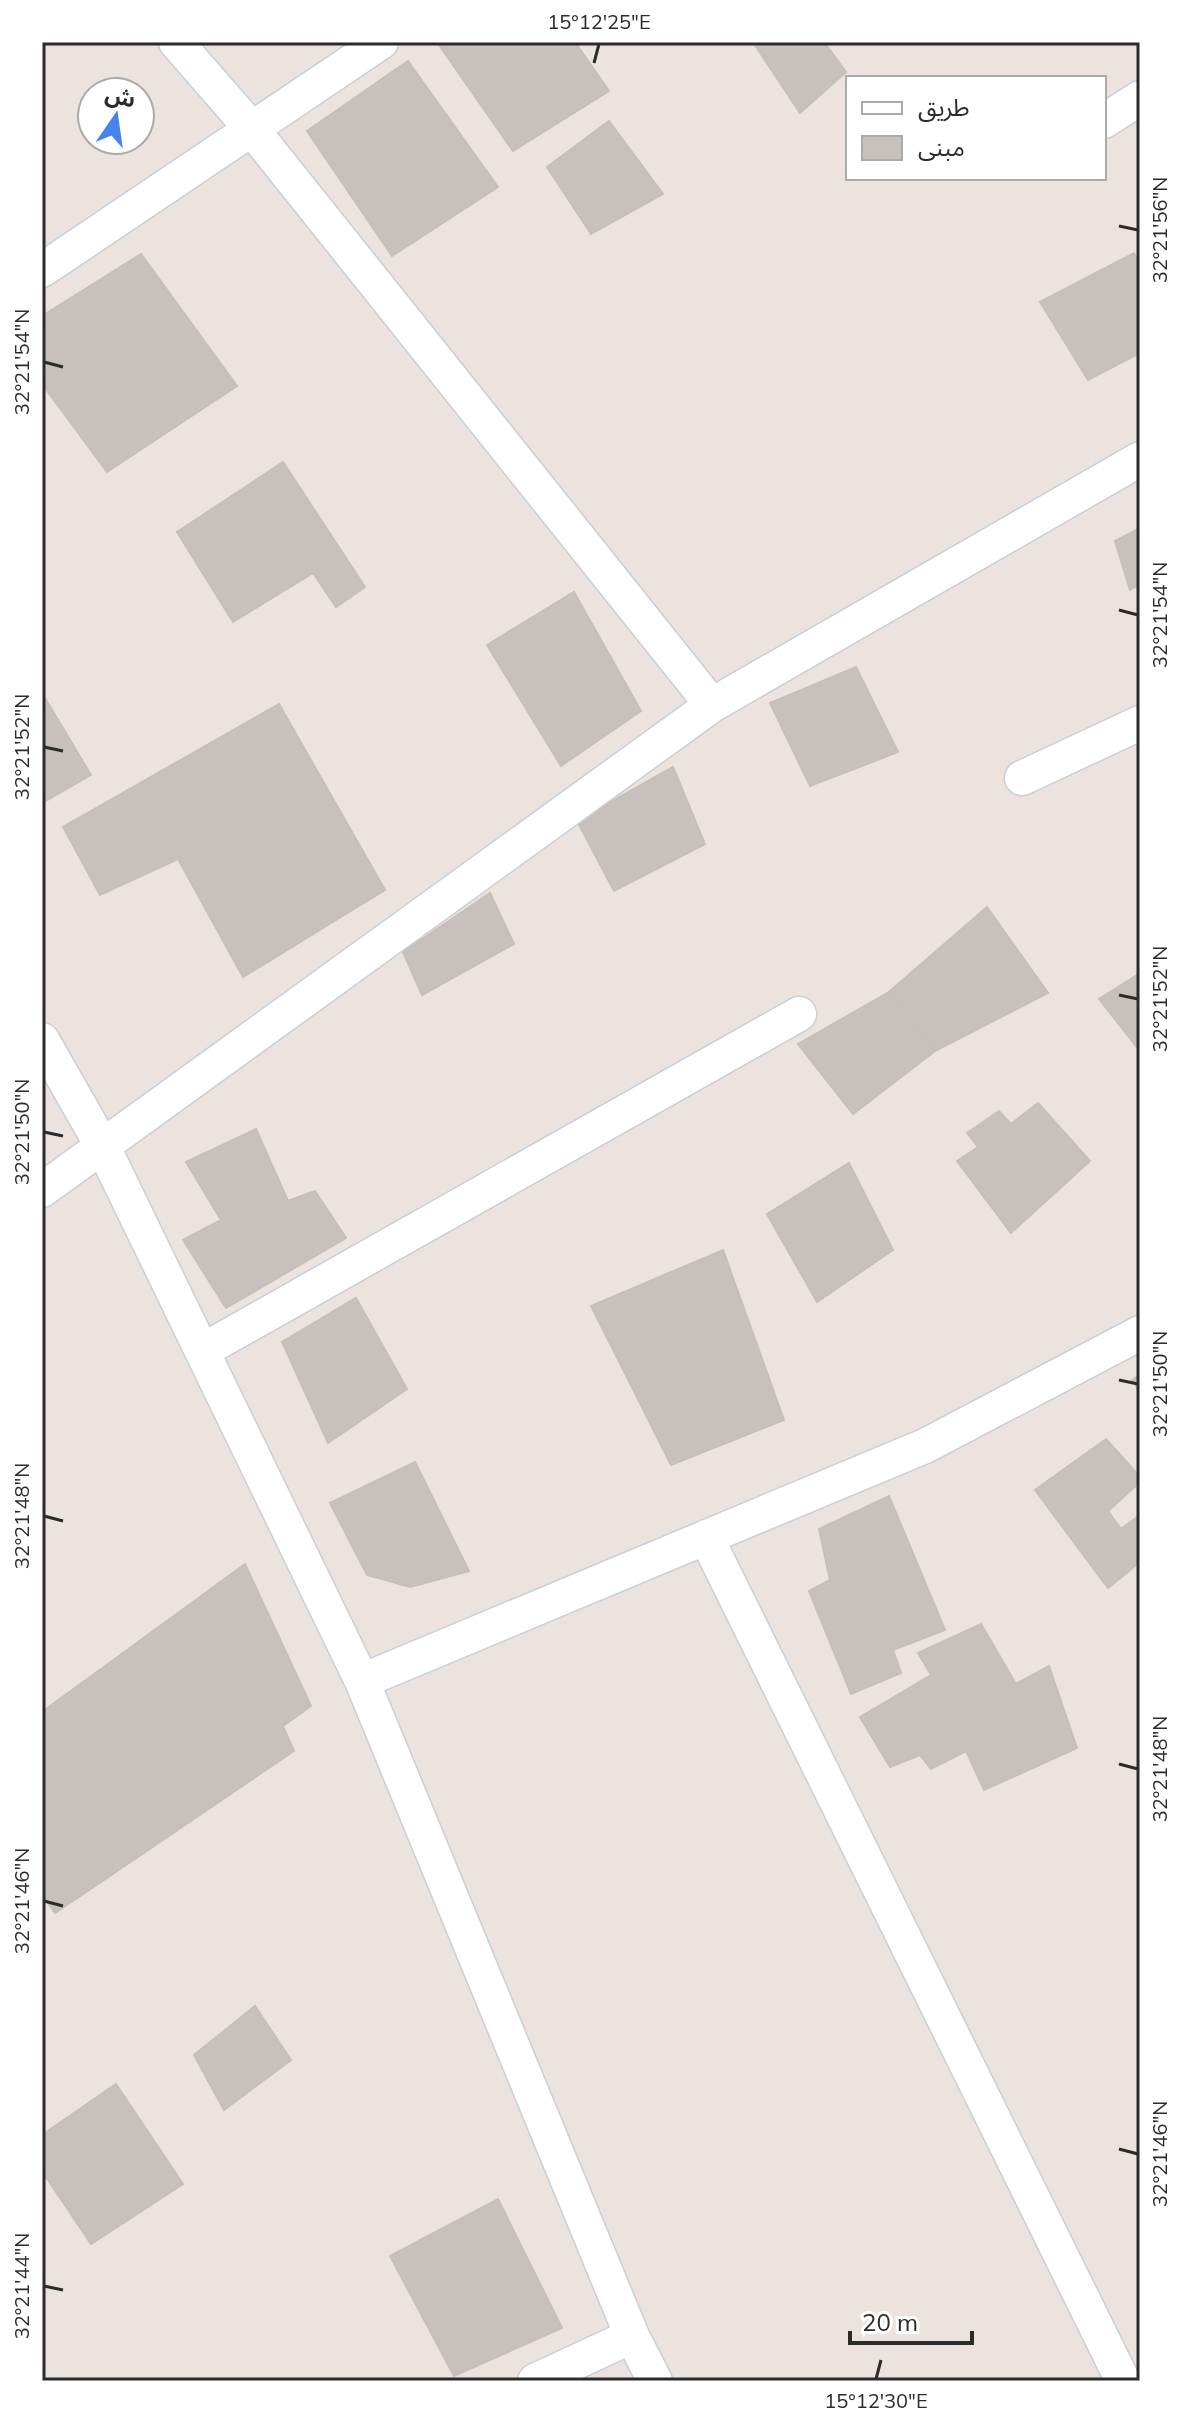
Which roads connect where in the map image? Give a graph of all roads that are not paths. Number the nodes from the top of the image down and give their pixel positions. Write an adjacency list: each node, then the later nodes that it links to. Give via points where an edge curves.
1 (176, 42): 5 (street)
2 (381, 42): 5 (street)
3 (1140, 98): 4 (street)
4 (1106, 120)
5 (251, 128): 6 (street); 8 (street)
6 (42, 270)
7 (1140, 459): 8 (street)
8 (712, 705): 13 (street)
9 (1140, 723): 10 (street)
10 (1022, 778)
11 (799, 1014): 16 (street)
12 (42, 1040): 13 (street)
13 (103, 1147): 14 (street); 16 (street)
14 (42, 1190)
15 (1140, 1333): 17 (street, via 925,1446)
16 (202, 1351): 18 (street)
17 (706, 1537): 18 (street); 22 (street)
18 (362, 1681): 19 (street)
19 (632, 2336): 20 (street); 21 (street)
20 (535, 2381)
21 (655, 2381)
22 (1123, 2381)

